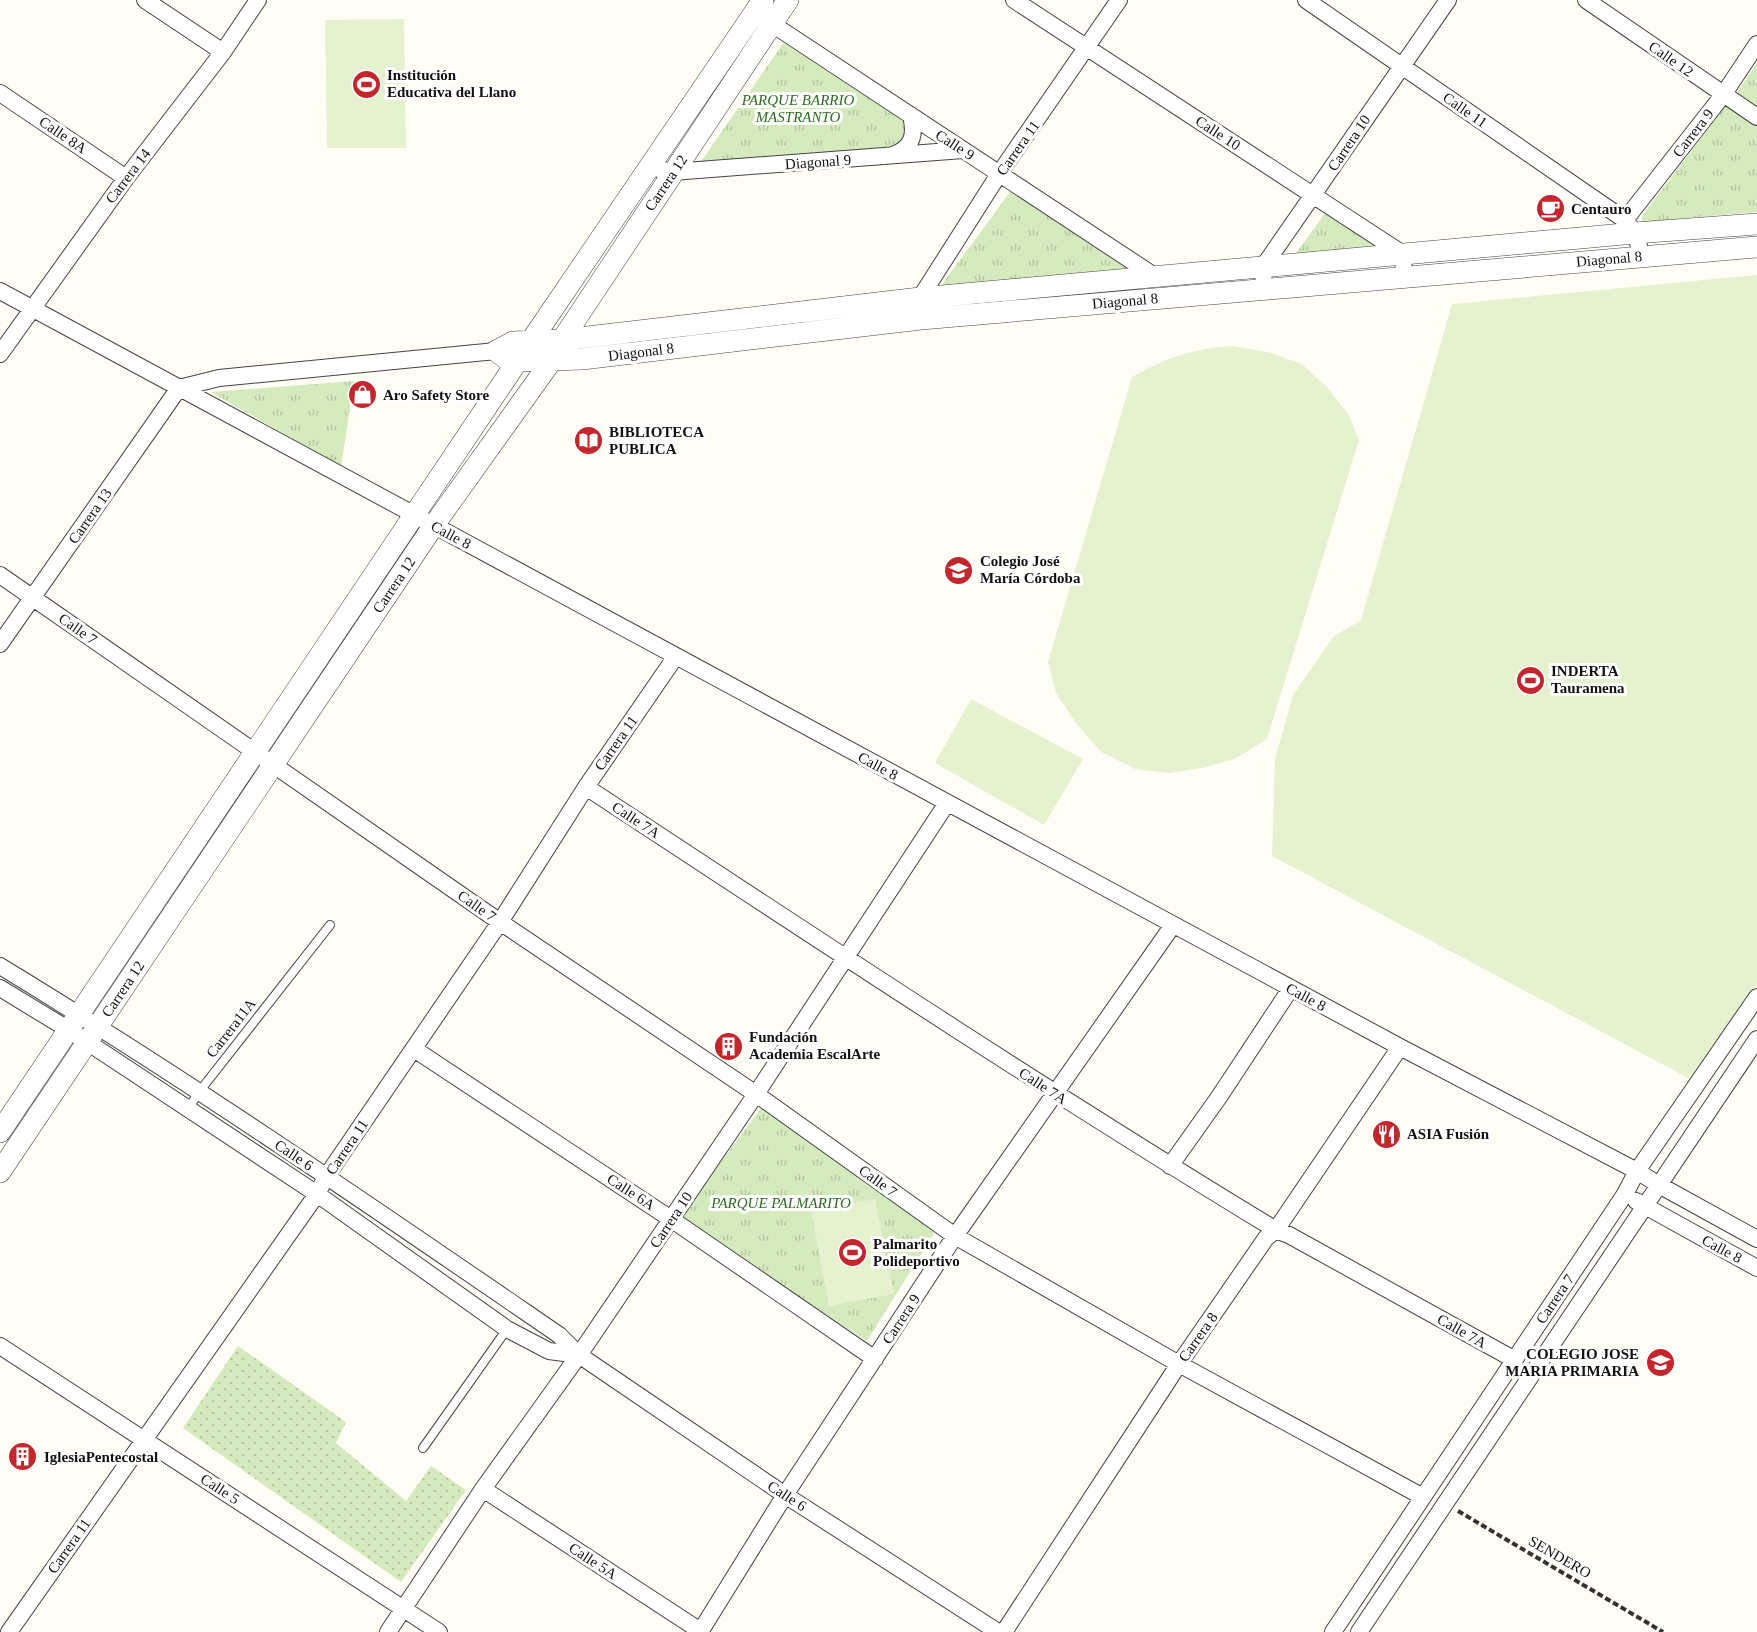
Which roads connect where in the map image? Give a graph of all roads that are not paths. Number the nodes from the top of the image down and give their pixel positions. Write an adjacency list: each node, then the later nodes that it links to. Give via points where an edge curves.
1 (146, 0): 13 (street)
2 (258, 0): 13 (street, Carrera 14)
3 (788, 0): 10 (street, Carrera 12)
4 (1014, 0): 12 (street, Calle 10)
5 (1119, 0): 12 (street, Carrera 11)
6 (1306, 0): 14 (street, Calle 11)
7 (1448, 0): 14 (street, Carrera 10)
8 (1586, 0): 16 (street, Calle 12)
9 (759, 6): 10 (street, Calle 9); 21 (street, Carrera 12)
10 (772, 24): 17 (street, Calle 9); 22 (street, Carrera 12)
11 (1757, 44): 16 (street, Carrera 9)
12 (1088, 48): 23 (street, Carrera 11); 25 (street, Calle 10)
13 (223, 52): 24 (street, Carrera 14)
14 (1402, 66): 25 (street, Carrera 10); 27 (street, Calle 11)
15 (0, 93): 24 (street, Calle 8A)
16 (1723, 95): 18 (street, Calle 12); 27 (street, Carrera 9)
17 (911, 116): 19 (street, Calle 9); 20 (street, via 911,142 902,152)
18 (1757, 117)
19 (963, 150): 20 (street, Diagonal 9); 23 (street, Calle 9)
20 (889, 156): 22 (street, Diagonal 9)
21 (650, 167): 22 (street, Diagonal 9); 39 (street, Carrera 12)
22 (672, 172): 38 (street, Carrera 12)
23 (999, 174): 32 (street, Calle 9); 37 (street, Carrera 11)
24 (126, 178): 36 (street, Carrera 14)
25 (1313, 195): 29 (street, Calle 10); 31 (street, Carrera 10)
26 (1757, 224): 27 (street, Diagonal 8)
27 (1630, 226): 29 (street, Diagonal 8); 30 (street)
28 (1757, 247): 30 (street, Diagonal 8)
29 (1403, 254): 31 (street, Diagonal 8); 33 (street)
30 (1642, 256): 33 (street, Diagonal 8)
31 (1263, 267): 32 (street, Diagonal 8); 34 (street)
32 (1156, 277): 37 (street, Diagonal 8)
33 (1404, 277): 34 (street, Diagonal 8)
34 (1264, 290): 37 (street, Diagonal 8)
35 (0, 291): 36 (street, Calle 8)
36 (32, 308): 41 (street, Carrera 14); 44 (street, Calle 8)
37 (921, 308): 38 (street, Diagonal 8); 42 (street, Diagonal 8, via 582,359)
38 (562, 340): 39 (street, Diagonal 8); 42 (street, Carrera 12)
39 (531, 341): 40 (street, Diagonal 8, via 513,342); 43 (street, Carrera 12)
40 (496, 351): 43 (street, Diagonal 8, via 508,360); 44 (street, Diagonal 8, via 219,378)
41 (0, 354)
42 (552, 360): 43 (street, Diagonal 8); 46 (street, Carrera 12)
43 (518, 361): 45 (street, Carrera 12)
44 (179, 388): 45 (street, Calle 8); 48 (street, Carrera 13)
45 (415, 515): 46 (street, Calle 8); 51 (street, Carrera 12)
46 (434, 525): 50 (street, Calle 8); 52 (street, Carrera 12)
47 (0, 575): 48 (street, Calle 7)
48 (33, 598): 49 (street, Carrera 13); 51 (street, Calle 7)
49 (0, 644)
50 (676, 656): 53 (street, Carrera 11); 54 (street, Calle 8)
51 (256, 752): 52 (street, Calle 7); 63 (street, Carrera 12)
52 (274, 765): 55 (street, Calle 7); 64 (street, Carrera 12)
53 (586, 787): 55 (street, Carrera 11); 58 (street, Calle 7A)
54 (947, 803): 57 (street, Calle 8); 58 (street, Carrera 10)
55 (500, 922): 67 (street, Carrera 11); 69 (street, Calle 7)
56 (330, 925): 68 (lane, Carrera11A)
57 (1173, 925): 61 (street, Calle 8); 70 (street, Carrera 9)
58 (846, 957): 69 (street, Carrera 10); 70 (street, Calle 7A)
59 (0, 966): 63 (street, Calle 6)
60 (0, 988): 63 (street, Calle 6)
61 (1291, 988): 66 (street, Calle 8); 73 (street)
62 (1757, 997): 74 (street, Carrera 7)
63 (74, 1022): 64 (street, Calle 6); 72 (street, Carrera 12)
64 (92, 1034): 68 (street, Calle 6); 71 (street, Calle 6); 75 (street, Carrera 12)
65 (1757, 1039): 77 (street, Carrera 7)
66 (1400, 1047): 74 (street, Calle 8); 82 (street, Carrera 8)
67 (414, 1049): 76 (street, Carrera 11); 81 (street, Calle 6A)
68 (199, 1092): 71 (lane, Carrera11A); 76 (street, Calle 6)
69 (756, 1094): 81 (street, Carrera 10); 83 (street, Calle 7)
70 (1055, 1094): 73 (street, Calle 7A); 83 (street, Carrera 9)
71 (188, 1109): 78 (street, Calle 6)
72 (0, 1132)
73 (1170, 1166): 82 (street, Calle 7A)
74 (1637, 1171): 77 (street, Calle 8); 79 (street, Carrera 7)
75 (0, 1172)
76 (326, 1176): 78 (street, Carrera 11); 88 (street, Calle 6, via 560,1335)
77 (1659, 1185): 80 (street, Carrera 7); 84 (street, Calle 8)
78 (317, 1194): 86 (street, Calle 6); 92 (street, Carrera 11)
79 (1625, 1194): 80 (street, Calle 8); 90 (street, Carrera 7)
80 (1645, 1207): 85 (street, Calle 8); 105 (street, Carrera 7)
81 (671, 1219): 88 (street, Carrera 10); 89 (street, Calle 6A)
82 (1275, 1230): 90 (street, Calle 7A); 91 (street, Carrera 8)
83 (955, 1236): 89 (street, Carrera 9); 91 (street, Calle 7)
84 (1757, 1239)
85 (1757, 1268)
86 (507, 1329): 88 (street, Calle 6, via 549,1351); 93 (lane)
87 (0, 1346): 92 (street, Calle 5)
88 (579, 1356): 94 (street, Carrera 10); 95 (street, Calle 6)
89 (875, 1359): 95 (street, Carrera 9)
90 (1515, 1360): 96 (street, Carrera 7)
91 (1179, 1364): 96 (street, Calle 7); 103 (street, Carrera 8)
92 (143, 1439): 97 (street, Calle 5); 98 (street, Carrera 11)
93 (423, 1448)
94 (483, 1489): 97 (street, Carrera 10); 101 (street, Calle 5A)
95 (785, 1495): 101 (street, Carrera 9); 102 (street, Calle 6)
96 (1423, 1497): 104 (street, Carrera 7)
97 (404, 1609): 99 (street, Carrera 10); 100 (street, Calle 5)
98 (9, 1629)
99 (388, 1632)
100 (439, 1632)
101 (701, 1632)
102 (998, 1632)
103 (1004, 1632)
104 (1333, 1632)
105 (1359, 1632)

